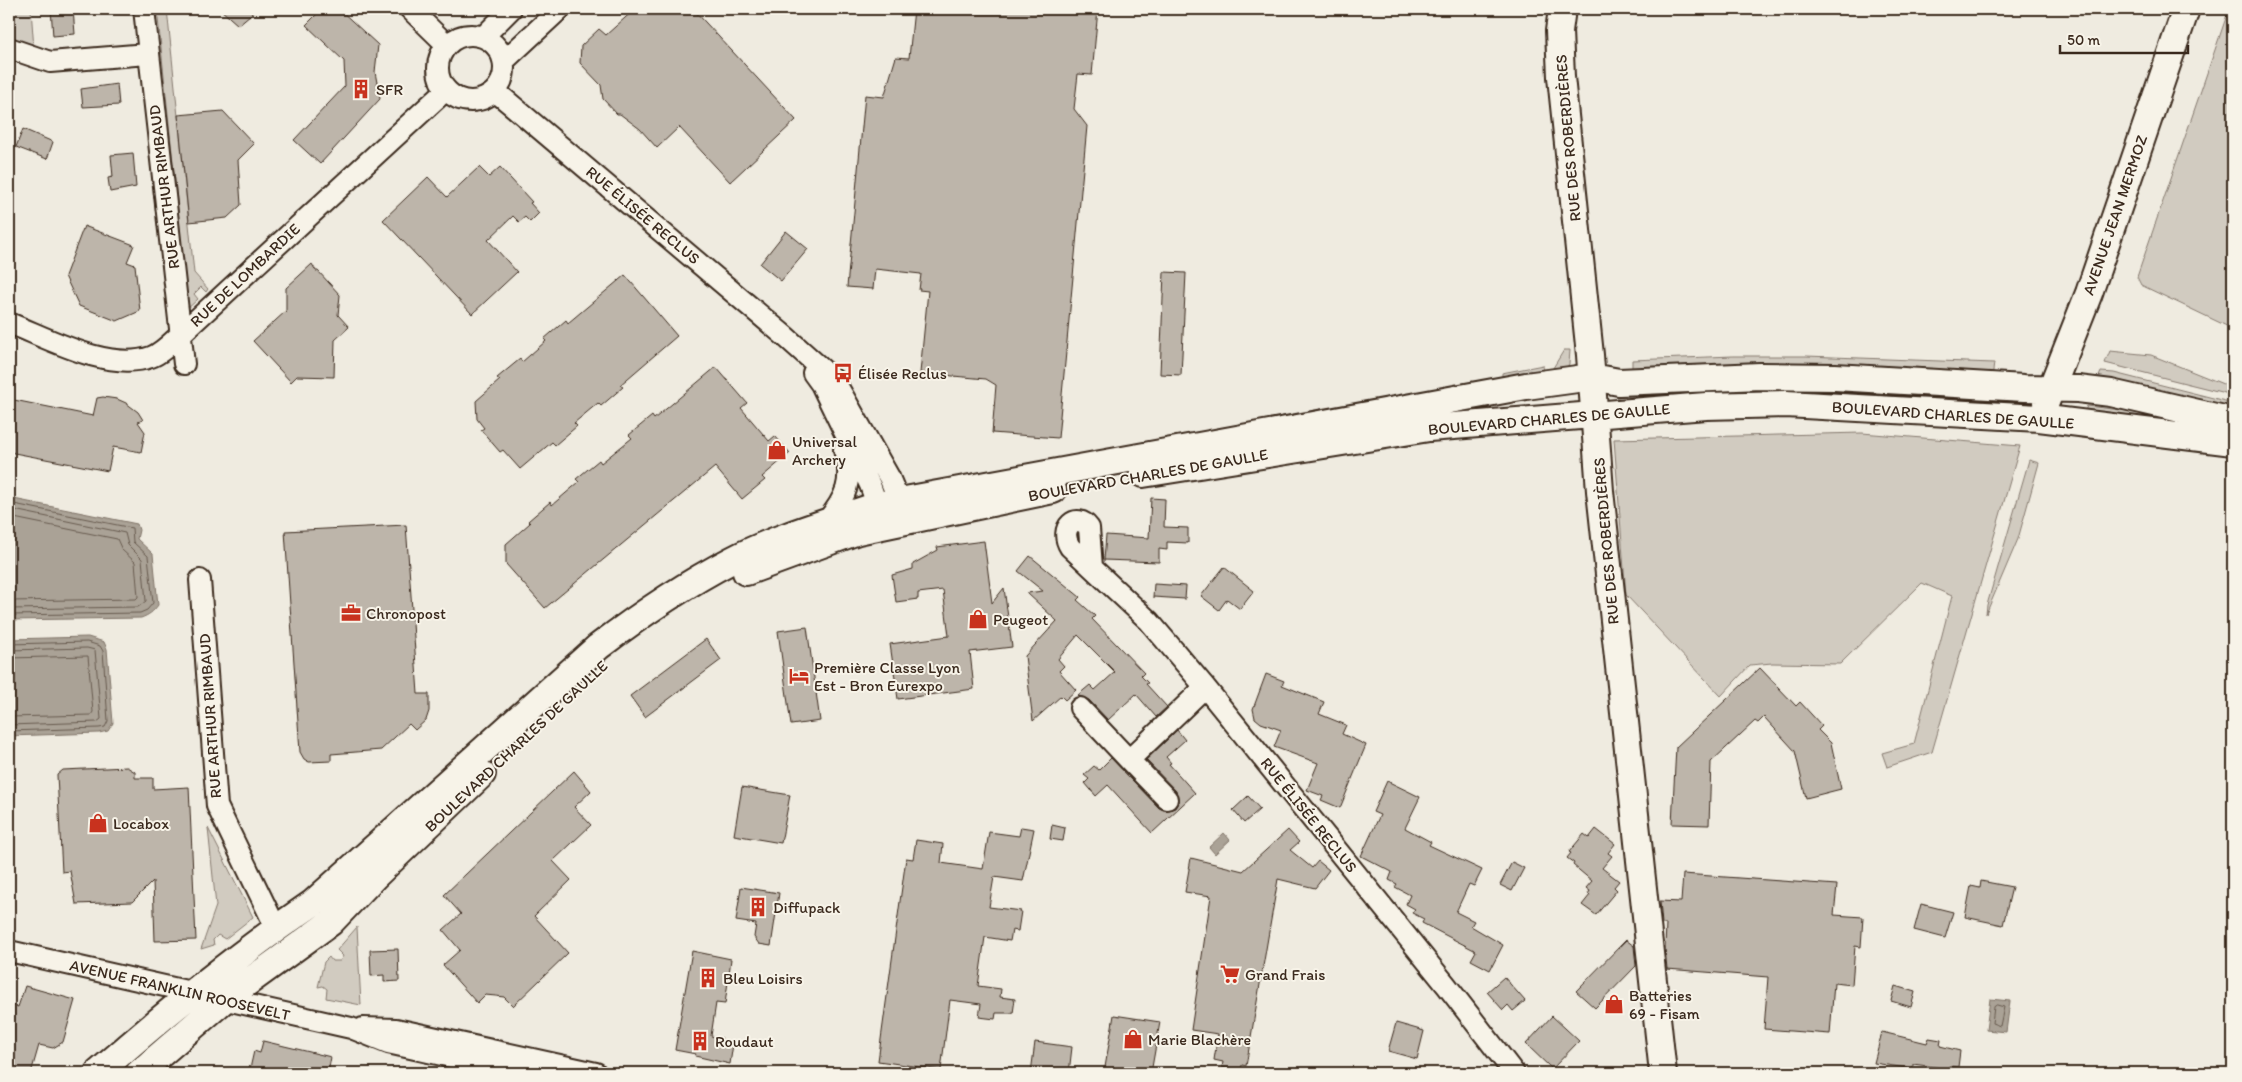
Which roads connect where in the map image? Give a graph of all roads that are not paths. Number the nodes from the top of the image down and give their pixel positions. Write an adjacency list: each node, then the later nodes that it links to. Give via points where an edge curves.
1 (144, 9): 10 (street, RUE ARTHUR RIMBAUD)
2 (410, 9): 8 (street)
3 (511, 9): 7 (street)
4 (560, 9): 11 (street)
5 (2186, 9): 20 (main road, AVENUE JEAN MERMOZ, via 2089,293)
6 (1560, 16): 18 (main road, RUE DES ROBERDIÈRES, via 1561,77)
7 (484, 36): 8 (street, via 464,35); 11 (street, via 500,50)
8 (446, 45): 12 (street, via 438,63 438,72)
9 (9, 48): 10 (street, via 50,62)
10 (147, 54): 15 (street, RUE ARTHUR RIMBAUD)
11 (504, 61): 13 (street, via 503,77)
12 (446, 90): 13 (street, via 465,101 486,98); 15 (street, RUE DE LOMBARDIE)
13 (495, 91): 16 (street, RUE ÉLISÉE RECLUS)
14 (9, 322): 15 (street, RUE DE LOMBARDIE, via 92,355 116,361 152,356)
15 (181, 334): 17 (street, RUE ARTHUR RIMBAUD)
16 (790, 340): 19 (street, RUE ÉLISÉE RECLUS); 25 (street, RUE ÉLISÉE RECLUS, via 834,380)
17 (184, 364)
18 (1592, 377): 20 (main road, BOULEVARD CHARLES DE GAULLE, via 1619,382 1760,376 1835,377); 21 (main road, RUE DES ROBERDIÈRES); 25 (main road, BOULEVARD CHARLES DE GAULLE, via 1526,386)
19 (821, 384): 25 (street, RUE ÉLISÉE RECLUS); 26 (street, RUE ÉLISÉE RECLUS, via 848,461 849,477 848,490)
20 (2052, 388): 22 (main road, AVENUE JEAN MERMOZ); 23 (main road, BOULEVARD CHARLES DE GAULLE, via 2111,393)
21 (1596, 414): 22 (main road, BOULEVARD CHARLES DE GAULLE, via 1786,404); 25 (main road, BOULEVARD CHARLES DE GAULLE, via 1429,428); 43 (main road, RUE DES ROBERDIÈRES, via 1600,491)
22 (2039, 418): 24 (main road, BOULEVARD CHARLES DE GAULLE)
23 (2233, 421)
24 (2233, 442)
25 (892, 512): 26 (main road, BOULEVARD CHARLES DE GAULLE); 36 (main road, BOULEVARD CHARLES DE GAULLE, via 858,531 753,569 698,598 632,642 572,690 331,922)
26 (826, 522): 33 (main road, BOULEVARD CHARLES DE GAULLE, via 732,560 645,612 598,647 313,903)
27 (1092, 566): 29 (street, RUE ÉLISÉE RECLUS, via 1149,621)
28 (200, 580): 33 (street, RUE ARTHUR RIMBAUD, via 217,806)
29 (1205, 687): 31 (street); 42 (street, RUE ÉLISÉE RECLUS)
30 (1080, 708): 31 (street)
31 (1129, 760): 32 (street)
32 (1167, 799)
33 (276, 928): 35 (main road, BOULEVARD CHARLES DE GAULLE)
34 (9, 950): 35 (street, AVENUE FRANKLIN ROOSEVELT)
35 (195, 993): 36 (street, AVENUE FRANKLIN ROOSEVELT); 38 (main road, BOULEVARD CHARLES DE GAULLE)
36 (225, 1000): 37 (street, AVENUE FRANKLIN ROOSEVELT); 39 (main road, BOULEVARD CHARLES DE GAULLE)
37 (351, 1028): 40 (street, AVENUE FRANKLIN ROOSEVELT, via 388,1043); 41 (street, AVENUE FRANKLIN ROOSEVELT, via 396,1028)
38 (98, 1073)
39 (139, 1073)
40 (523, 1073)
41 (596, 1073)
42 (1514, 1073)
43 (1663, 1073)

